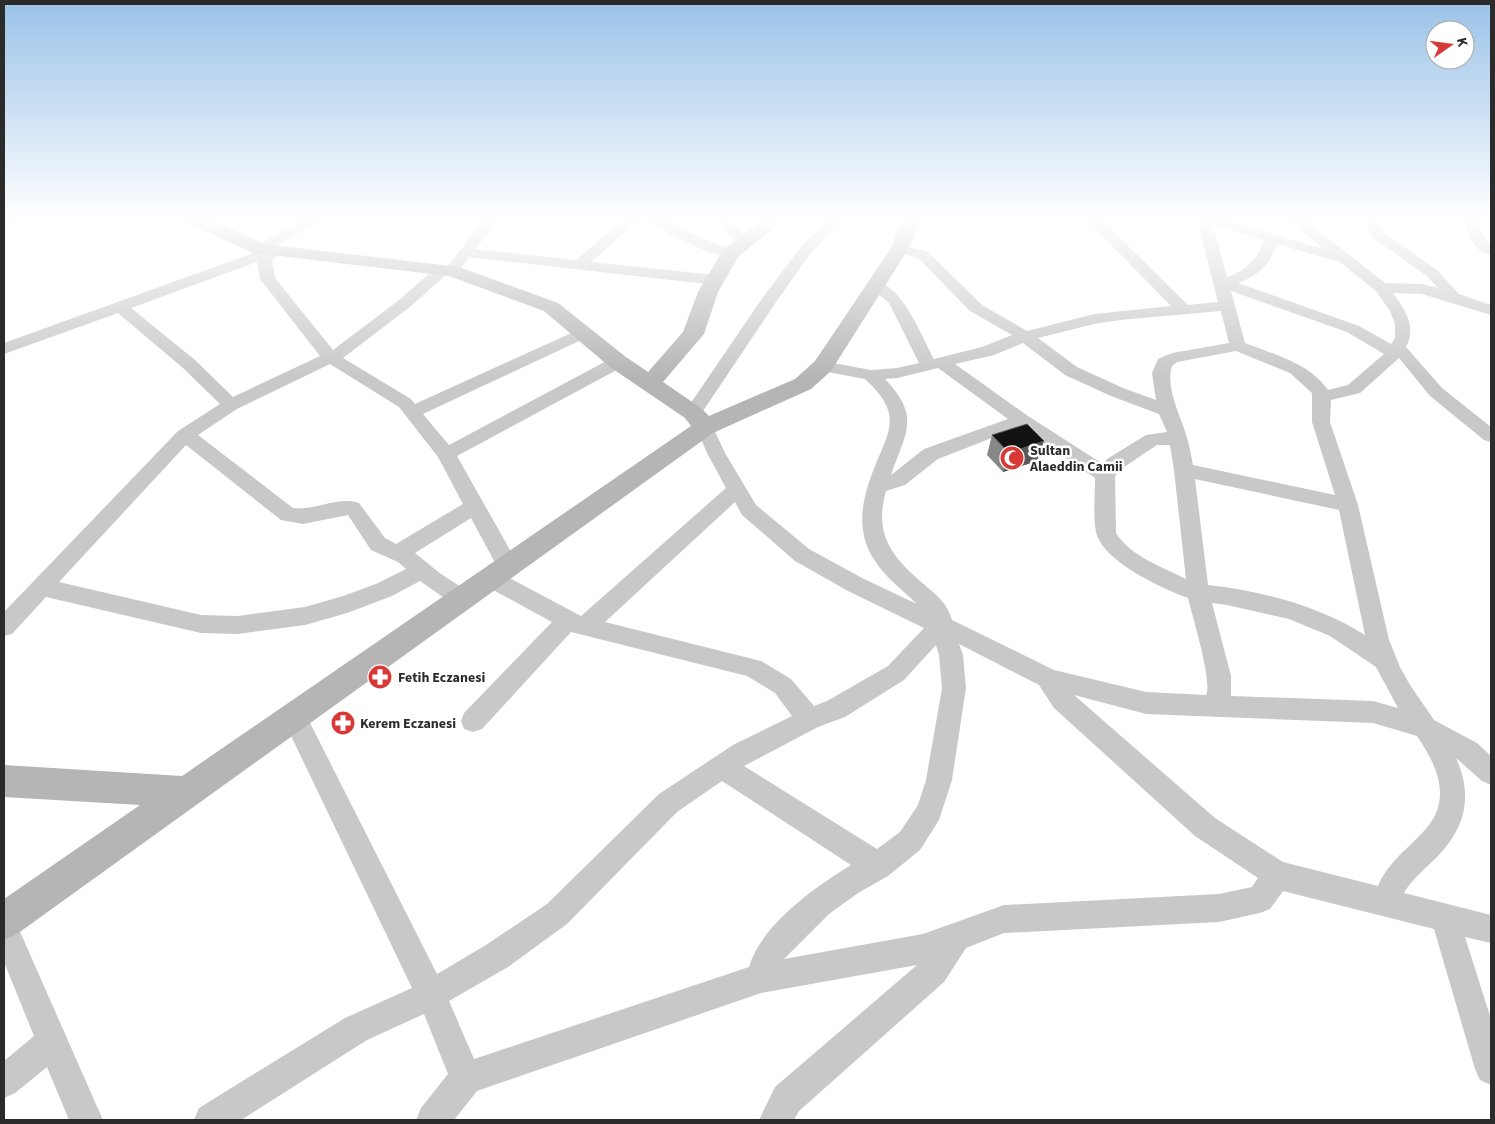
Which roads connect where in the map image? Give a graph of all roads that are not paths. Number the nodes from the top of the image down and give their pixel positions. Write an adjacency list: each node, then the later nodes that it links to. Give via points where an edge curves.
1 (211, 271): 20 (street)
2 (266, 271): 29 (street, via 268,279)
3 (445, 271): 29 (street, via 344,351)
4 (451, 271): 24 (street, via 551,307)
5 (648, 271): 15 (street)
6 (721, 271): 15 (street)
7 (790, 271): 39 (street, via 772,295)
8 (885, 271): 17 (street)
9 (939, 271): 25 (street, via 976,308)
10 (1145, 271): 22 (street)
11 (1219, 271): 16 (street)
12 (1253, 271): 16 (street)
13 (1360, 271): 18 (street)
14 (1430, 271): 19 (street)
15 (715, 280): 34 (street, via 693,334)
16 (1222, 283): 21 (street); 28 (street, via 1353,329)
17 (876, 286): 31 (street, via 899,305); 32 (street)
18 (1381, 288): 19 (street, via 1422,289); 28 (street, via 1398,311 1403,324 1403,338)
19 (1454, 297): 23 (street)
20 (120, 306): 27 (street); 36 (street, via 189,364)
21 (1227, 306): 22 (street); 26 (street)
22 (1183, 309): 25 (street, via 1113,316)
23 (1491, 310)
24 (584, 333): 30 (street); 38 (street)
25 (1025, 336): 31 (street, via 988,351); 37 (street, via 1071,372)
26 (1238, 346): 35 (street, via 1296,369 1312,382); 37 (street, via 1177,356 1164,363 1161,373)
27 (4, 349)
28 (1397, 351): 35 (street, via 1354,389); 42 (street, via 1406,355 1436,392)
29 (330, 357): 36 (street); 38 (street, via 405,403)
30 (618, 362): 34 (street); 44 (street)
31 (936, 364): 33 (street); 40 (street)
32 (823, 366): 33 (street); 39 (street, via 803,384)
33 (871, 375): 47 (street, via 891,396 898,409 900,423)
34 (650, 383): 39 (street)
35 (1322, 397): 49 (street, via 1321,422)
36 (231, 405): 41 (street)
37 (1167, 410): 43 (street)
38 (412, 412): 44 (street)
39 (699, 420): 48 (street); 53 (street)
40 (1022, 420): 46 (street); 47 (street, via 931,454 898,480)
41 (185, 435): 51 (street, via 288,515 308,516 352,508 378,544); 54 (street)
42 (1491, 436)
43 (1178, 438): 45 (street); 46 (street, via 1152,439 1114,464)
44 (446, 454): 50 (street)
45 (1184, 470): 49 (street); 55 (street)
46 (1105, 475): 55 (street, via 1106,533 1114,545 1127,557)
47 (878, 486): 59 (street, via 870,512 878,548 888,564 938,611)
48 (737, 489): 58 (street); 59 (street, via 749,510 802,555 856,585)
49 (1348, 505): 60 (street)
50 (475, 506): 51 (street); 53 (street)
51 (398, 552): 52 (street)
52 (422, 570): 54 (street, via 348,604 305,616 238,625 201,624); 56 (street)
53 (499, 572): 56 (street); 58 (street)
54 (42, 587): 57 (street)
55 (1198, 593): 60 (street, via 1227,596 1292,611 1338,629); 62 (street, via 1219,676 1220,694)
56 (461, 598): 63 (street)
57 (7, 619)
58 (576, 623): 64 (street, via 753,668 783,686); 65 (street)
59 (941, 625): 61 (street); 64 (street, via 896,673 836,709); 71 (street, via 951,655 954,688 936,796 910,841)
60 (1385, 660): 66 (street, via 1400,691)
61 (1049, 679): 62 (street, via 1146,703); 72 (street, via 1063,701 1205,828)
62 (1212, 706): 66 (street, via 1373,712)
63 (294, 717): 70 (street); 80 (street)
64 (809, 719): 67 (street)
65 (473, 721)
66 (1426, 727): 68 (street, via 1468,751); 73 (street, via 1446,761 1451,806 1448,819 1437,837 1401,872)
67 (722, 766): 71 (street); 80 (street, via 668,803 557,914)
68 (1491, 773)
69 (4, 781): 70 (street)
70 (186, 792): 75 (street)
71 (878, 866): 79 (street, via 848,884 798,923 770,951)
72 (1277, 875): 73 (street); 78 (street, via 1260,899 1219,908 1004,919)
73 (1386, 901): 74 (street)
74 (1445, 918): 77 (street); 82 (street)
75 (4, 921)
76 (4, 928): 81 (street)
77 (1491, 928)
78 (956, 937): 79 (street, via 923,950); 88 (street, via 933,971 786,1099)
79 (761, 978): 83 (street)
80 (431, 996): 83 (street); 86 (street, via 356,1029)
81 (52, 1042): 84 (street); 85 (street)
82 (1491, 1069)
83 (466, 1078): 87 (street)
84 (4, 1082)
85 (86, 1120)
86 (211, 1120)
87 (433, 1120)
88 (776, 1120)

